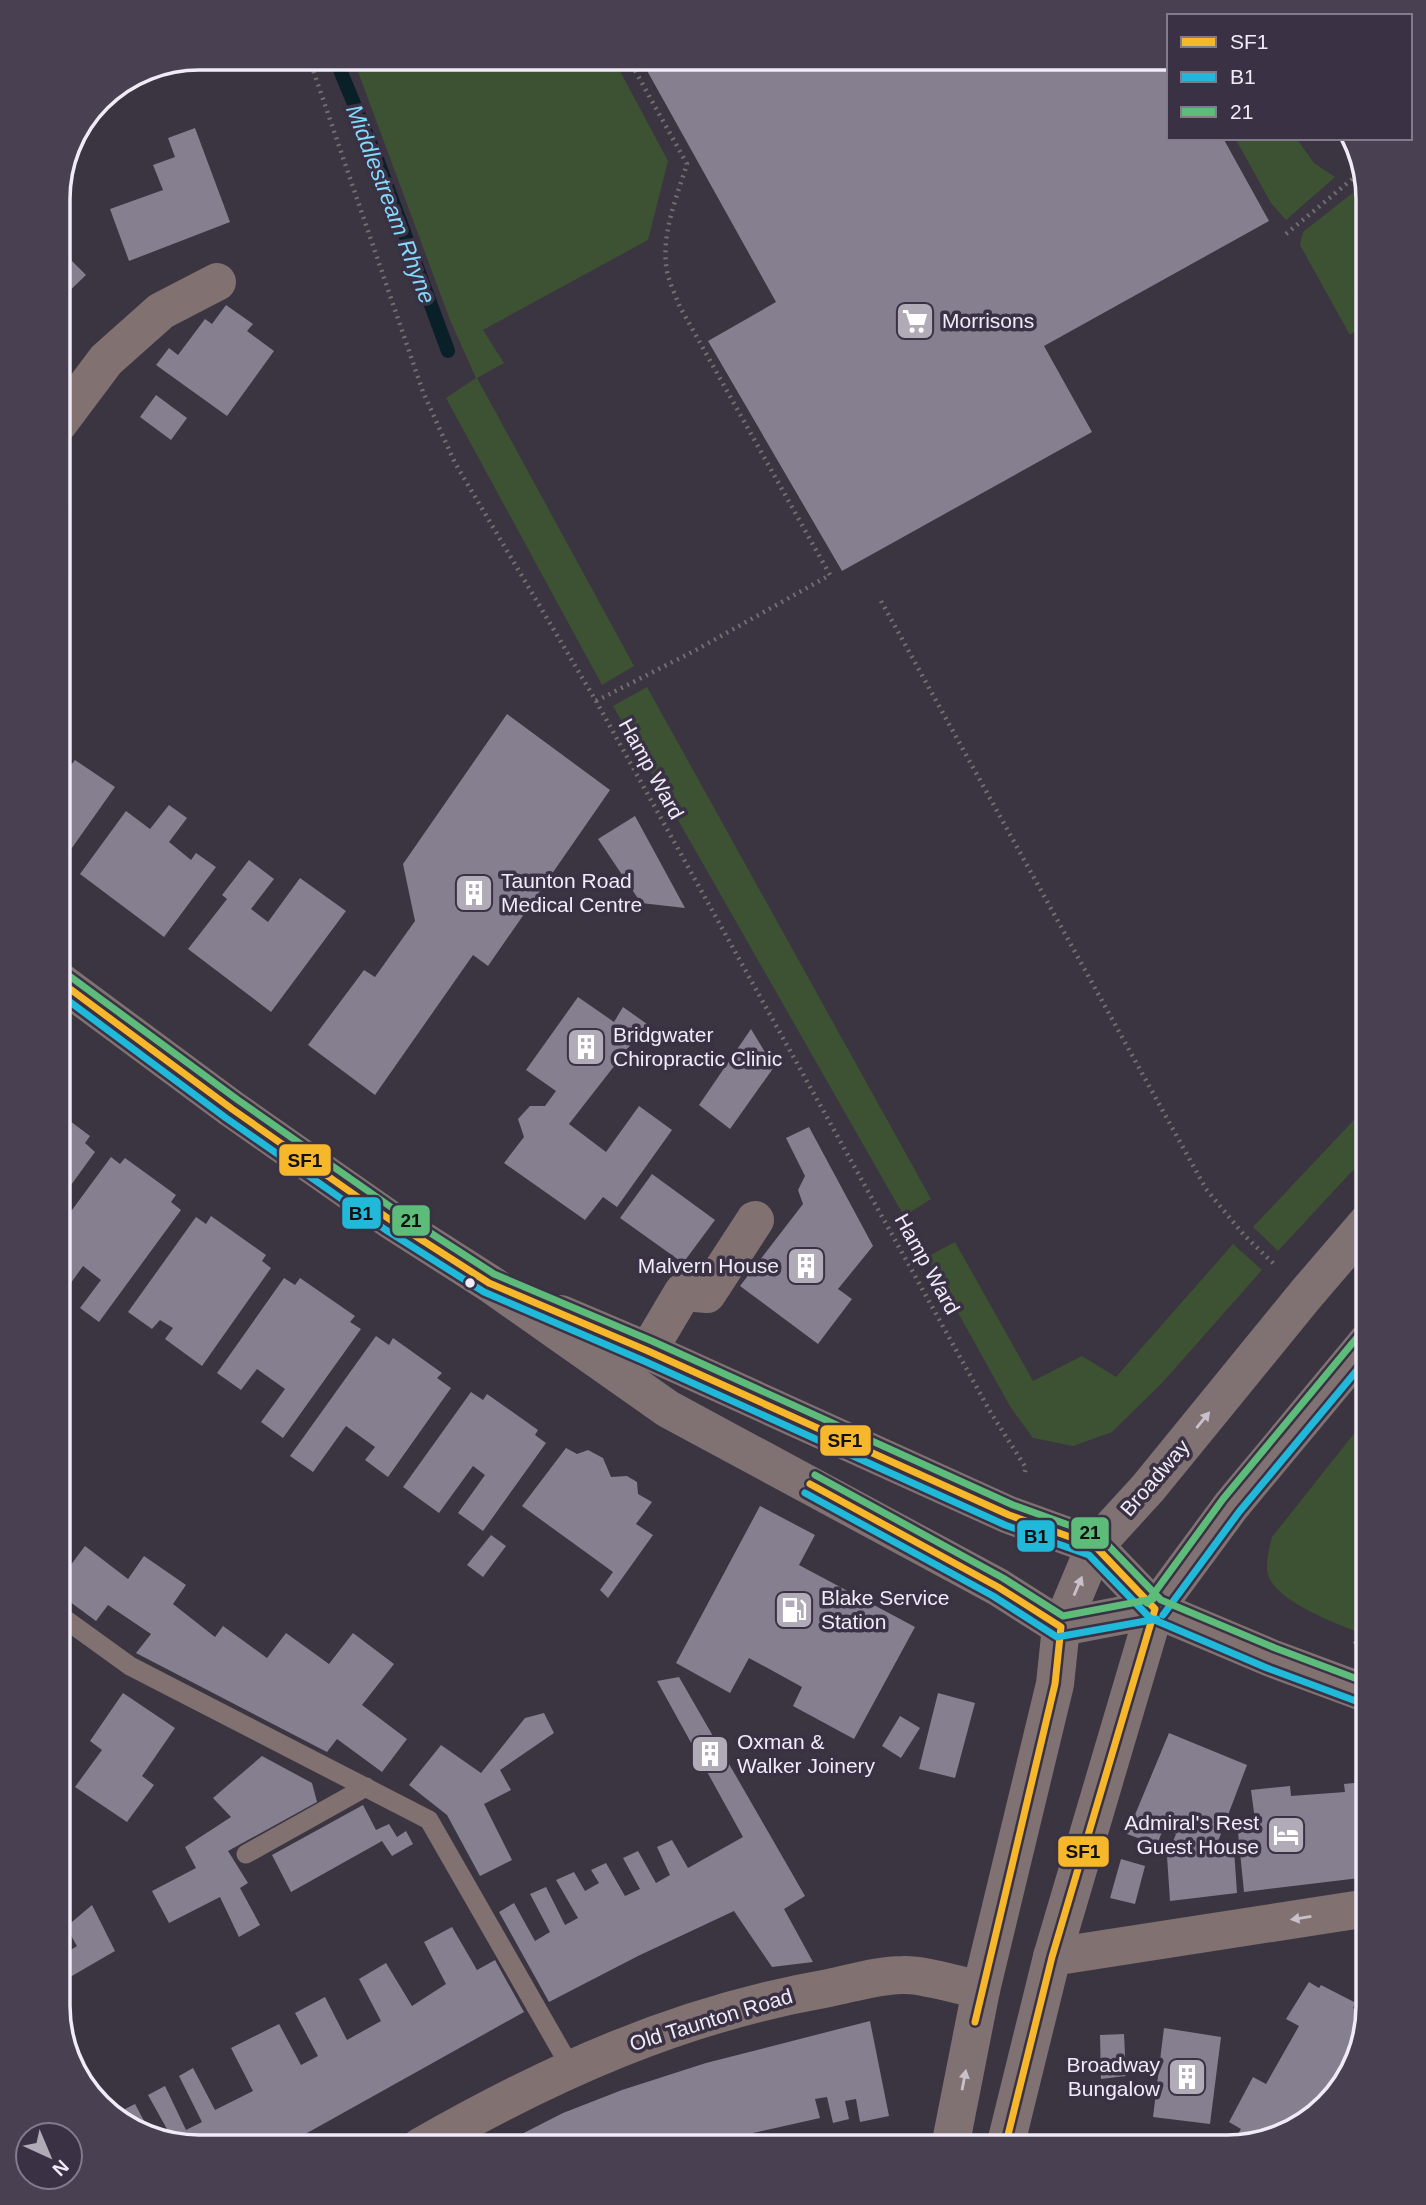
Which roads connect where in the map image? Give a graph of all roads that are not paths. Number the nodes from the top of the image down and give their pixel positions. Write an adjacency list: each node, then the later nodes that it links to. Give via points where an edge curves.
1 (217, 282): 2 (street, via 162,311 106,360)
2 (70, 408)
3 (70, 989): 6 (main road, via 243,1117)
4 (755, 1220): 7 (street, via 707,1294 682,1292)
5 (1356, 1236): 9 (main road, Broadway, one-way to 5)
6 (489, 1283): 7 (main road); 12 (main road, via 668,1409 998,1587)
7 (648, 1351): 9 (main road, via 1009,1515)
8 (1356, 1355): 10 (main road, via 1231,1506)
9 (1095, 1546): 10 (main road); 12 (main road, Broadway, one-way to 9)
10 (1156, 1609): 12 (main road); 13 (street); 17 (main road)
11 (70, 1623): 14 (lane, via 130,1666)
12 (1060, 1627): 18 (main road, Broadway, via 1055,1684)
13 (1356, 1690)
14 (366, 1787): 15 (lane); 19 (lane, via 429,1820)
15 (246, 1854)
16 (1356, 1910): 17 (street, one-way to 17)
17 (1052, 1957): 22 (main road)
18 (981, 1990): 19 (street, Old Taunton Road, via 904,1974 777,1997 665,2029); 21 (main road, Broadway, one-way to 18)
19 (571, 2068): 20 (street, Old Taunton Road)
20 (441, 2135)
21 (952, 2135)
22 (1008, 2135)

